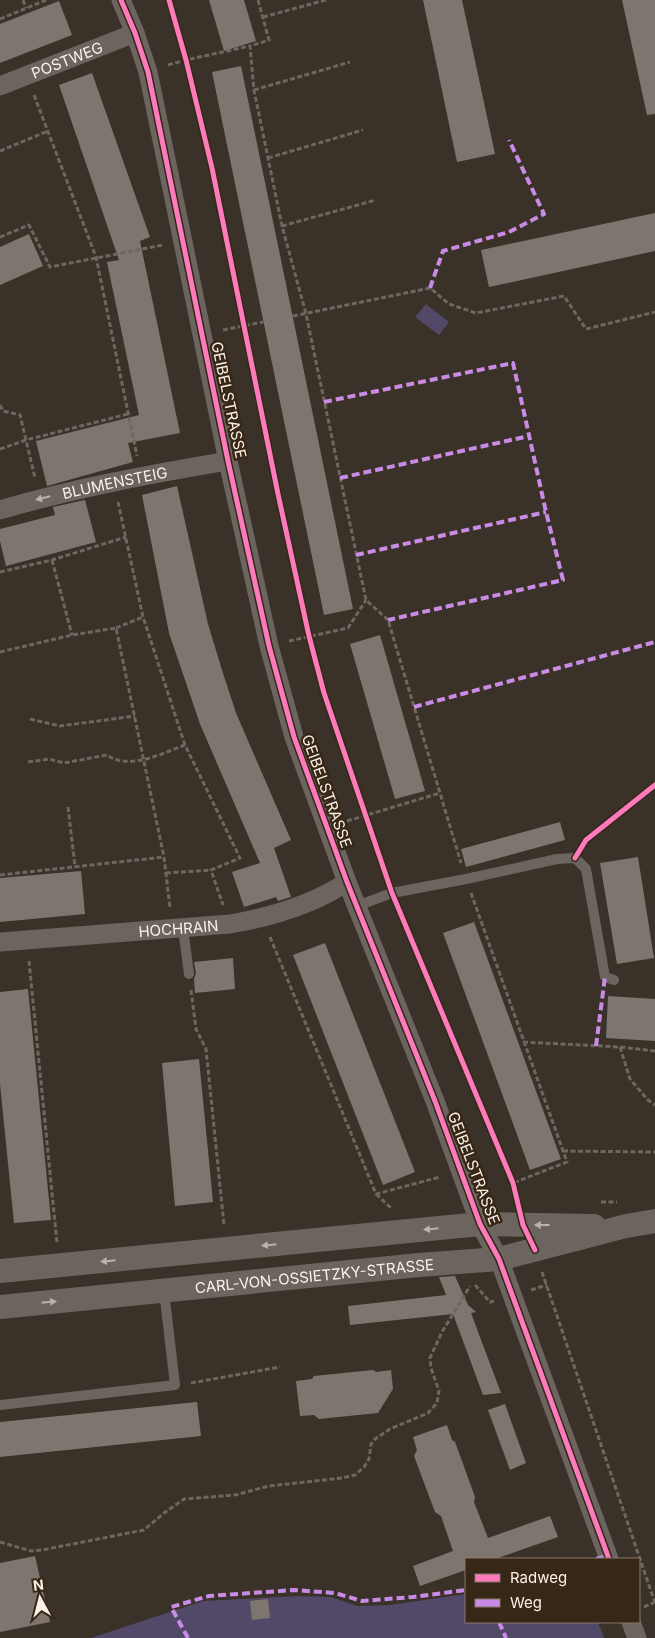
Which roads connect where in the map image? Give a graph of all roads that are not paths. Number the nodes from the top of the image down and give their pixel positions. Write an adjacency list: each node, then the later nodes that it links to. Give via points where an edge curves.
1 (122, 0): 2 (street, GEIBELSTRASSE)
2 (135, 33): 3 (street, POSTWEG); 4 (street, GEIBELSTRASSE, via 148,72)
3 (0, 86)
4 (228, 461): 5 (street, BLUMENSTEIG, one-way to 5, via 113,482); 6 (street, GEIBELSTRASSE, via 269,646 294,737)
5 (0, 510)
6 (347, 882): 7 (street, GEIBELSTRASSE); 8 (street, HOCHRAIN, via 329,894 262,918)
7 (357, 906): 11 (lane, via 392,893 576,858 586,869 604,976); 13 (street, GEIBELSTRASSE)
8 (178, 928): 9 (street, HOCHRAIN); 10 (lane)
9 (0, 942)
10 (189, 974)
11 (614, 980)
12 (655, 1221): 14 (street, CARL-VON-OSSIETZKY-STRASSE)
13 (480, 1224): 14 (street, CARL-VON-OSSIETZKY-STRASSE, one-way to 13); 15 (street, GEIBELSTRASSE); 16 (street, CARL-VON-OSSIETZKY-STRASSE, one-way to 16)
14 (626, 1226): 15 (street, CARL-VON-OSSIETZKY-STRASSE)
15 (493, 1259): 17 (street, CARL-VON-OSSIETZKY-STRASSE); 20 (street, GEIBELSTRASSE)
16 (0, 1271)
17 (164, 1291): 18 (street, CARL-VON-OSSIETZKY-STRASSE, one-way to 17); 19 (lane, via 175,1385)
18 (0, 1307)
19 (0, 1405)
20 (609, 1558)
21 (631, 1623): 22 (street)
22 (637, 1638)

